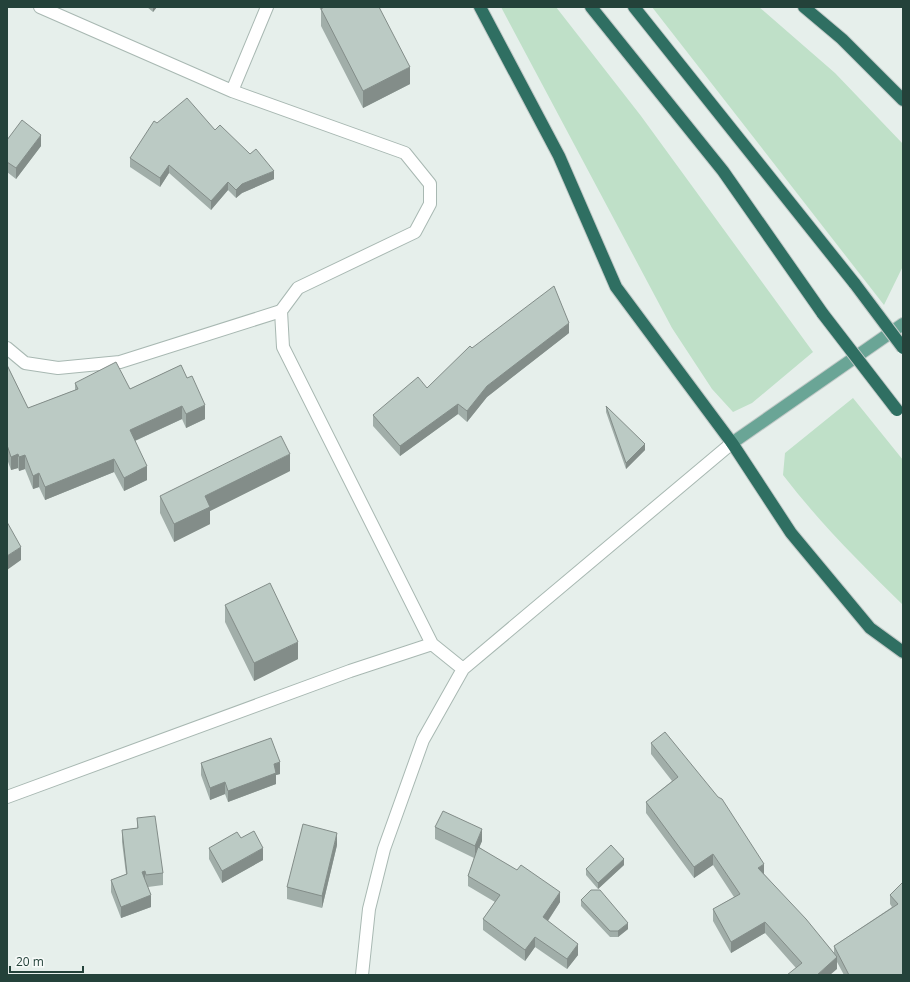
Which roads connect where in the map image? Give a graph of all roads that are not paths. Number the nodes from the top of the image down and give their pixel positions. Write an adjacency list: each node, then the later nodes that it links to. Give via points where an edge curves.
1 (40, 7): 7 (street)
2 (267, 7): 7 (street)
3 (480, 7): 14 (highway, via 559,156 616,287)
4 (591, 7): 13 (highway, bridge, via 723,171 823,314)
5 (634, 7): 12 (highway, bridge)
6 (804, 7): 8 (highway, via 842,39)
7 (232, 91): 9 (street, via 405,153 430,184 430,204 415,232 298,288)
8 (903, 100)
9 (281, 311): 11 (street, via 120,362 58,368 25,363); 15 (street, via 282,347)
10 (903, 324): 14 (main road)
11 (7, 348)
12 (903, 348)
13 (900, 413)
14 (732, 443): 16 (highway, via 796,539 870,628); 17 (street)
15 (432, 644): 17 (street); 18 (street, via 350,670)
16 (903, 652)
17 (463, 669): 19 (street, via 423,740 384,849 369,909)
18 (7, 797)
19 (362, 975)

